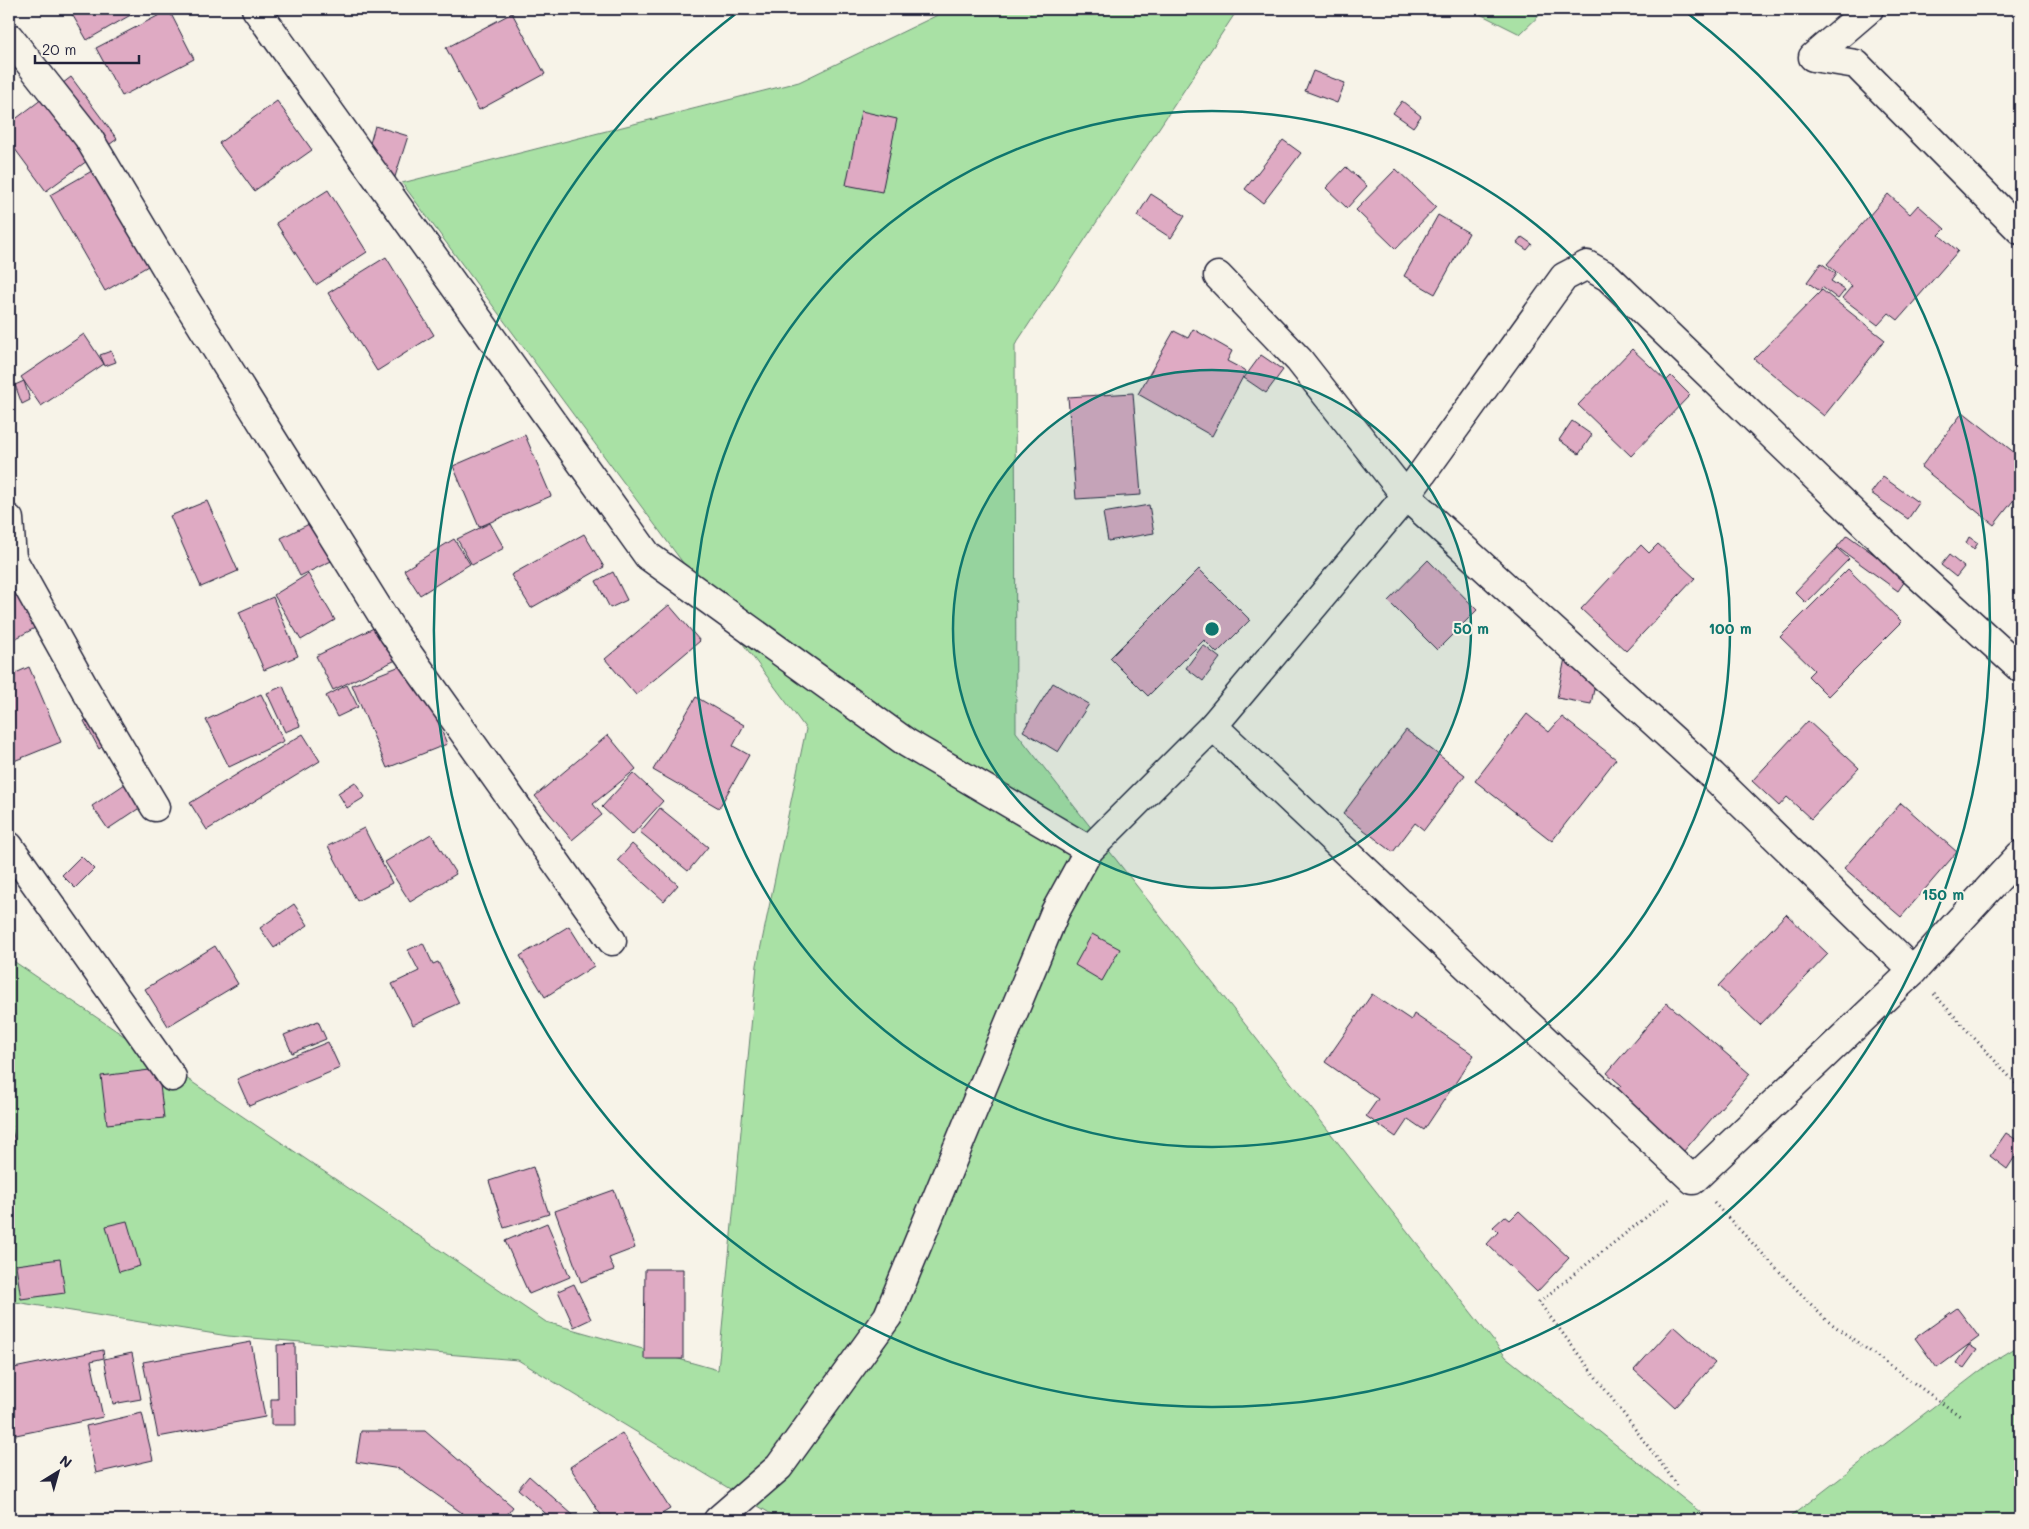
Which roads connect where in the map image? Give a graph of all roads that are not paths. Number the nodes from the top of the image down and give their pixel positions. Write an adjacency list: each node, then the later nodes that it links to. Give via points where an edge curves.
1 (256, 9): 12 (street, via 648,556 907,743)
2 (1869, 9): 4 (street, via 1813,57 1856,64)
3 (9, 37): 14 (street, via 88,137 394,634)
4 (2020, 230)
5 (1218, 276): 6 (street, via 1299,360)
6 (1406, 496): 8 (street, via 1564,277 1587,266 1608,277 1908,566); 9 (street); 15 (street, via 1712,775)
7 (9, 519): 10 (street, via 12,558)
8 (2020, 668)
9 (1213, 726): 12 (street); 15 (street, via 1693,1180)
10 (154, 807)
11 (9, 846): 16 (street)
12 (1089, 850): 17 (street, via 1055,912 888,1316 778,1467)
13 (2020, 855): 15 (street)
14 (612, 941)
15 (1913, 971)
16 (172, 1077)
17 (718, 1520)

